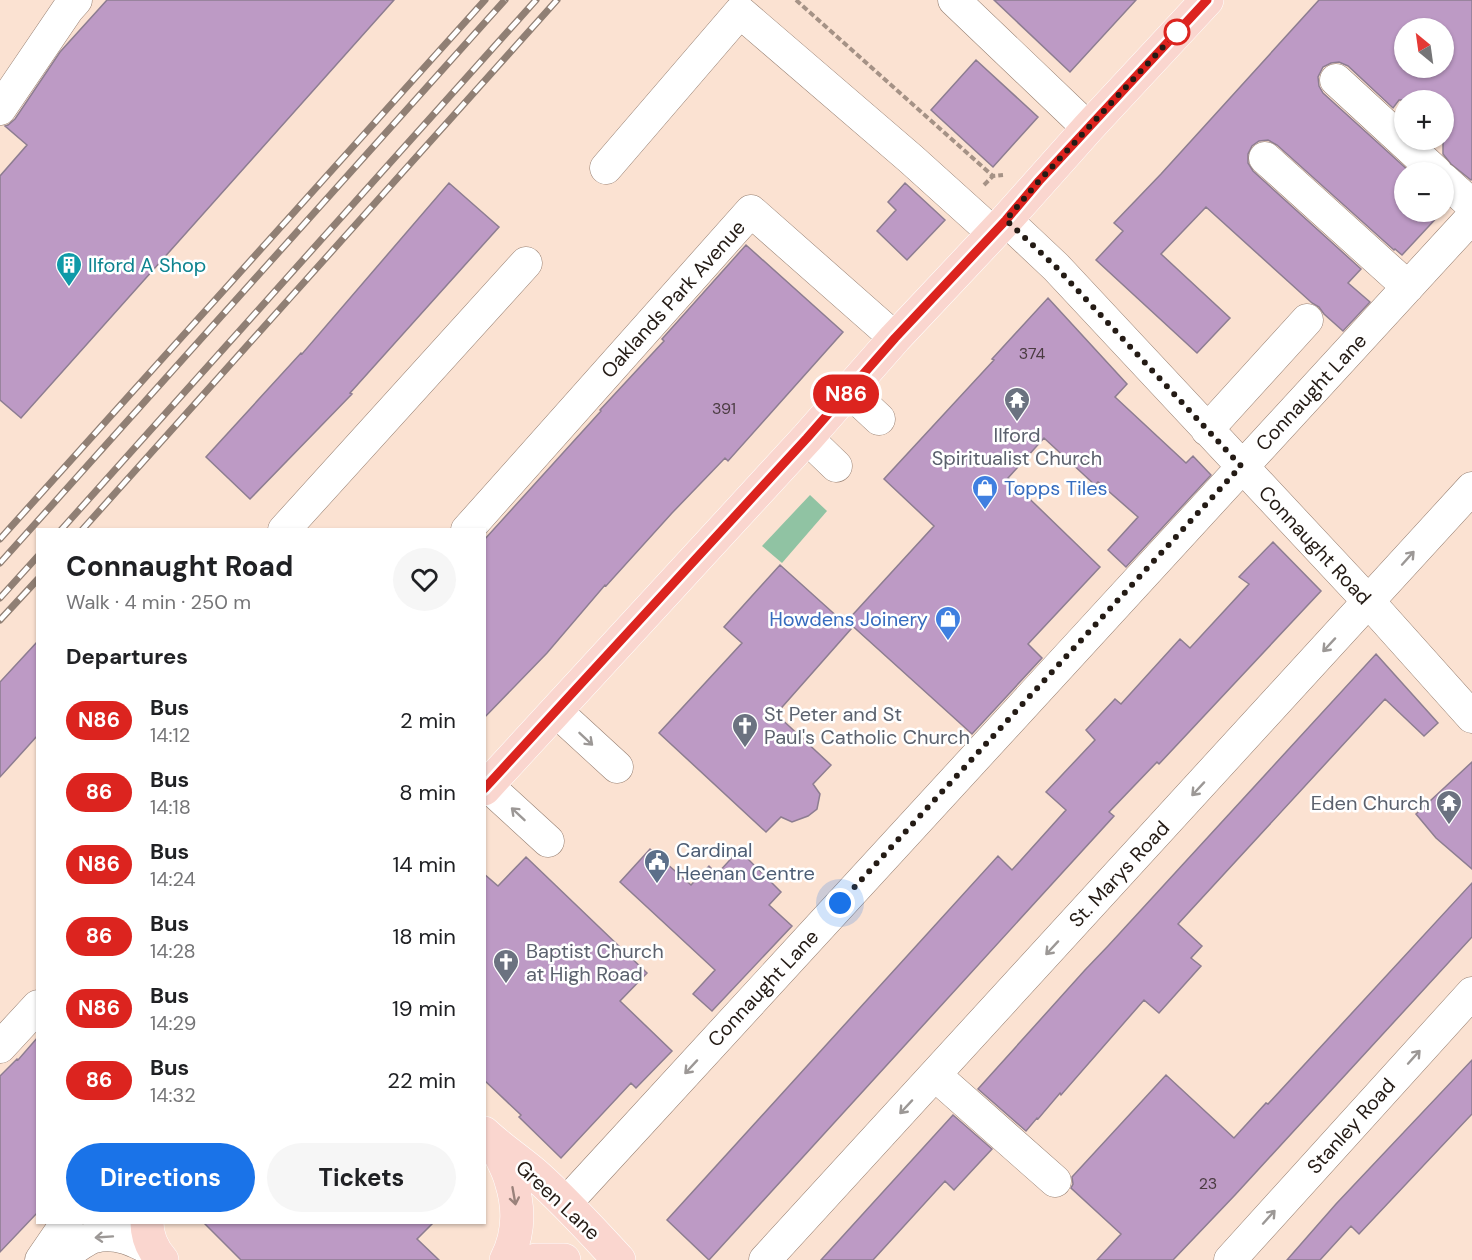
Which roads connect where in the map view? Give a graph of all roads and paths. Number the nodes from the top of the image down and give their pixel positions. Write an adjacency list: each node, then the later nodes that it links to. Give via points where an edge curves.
1 (76, 0): 6 (street)
2 (796, 0): 12 (path)
3 (954, 0): 7 (street)
4 (1207, 0): 7 (main road)
5 (1336, 80): 9 (street)
6 (0, 109)
7 (1088, 128): 17 (main road)
8 (1265, 158): 19 (street)
9 (1425, 162)
10 (606, 168): 17 (street, Connaught Road, via 740,12 911,159)
11 (1009, 168): 12 (path, via 1003,175)
12 (993, 176): 14 (path)
13 (1454, 189): 15 (street)
14 (977, 193)
15 (1472, 206)
16 (1472, 217): 19 (street, Connaught Lane)
17 (1000, 226): 21 (main road); 24 (street, Connaught Road, via 1056,267)
18 (526, 263): 29 (street)
19 (1408, 286): 27 (street, Connaught Lane)
20 (1307, 320): 24 (street)
21 (895, 338): 22 (main road); 30 (street, Oaklands Park Avenue, via 751,211)
22 (849, 391): 23 (street); 25 (main road)
23 (879, 419)
24 (1207, 430): 27 (street, Connaught Road)
25 (807, 438): 26 (street); 32 (main road)
26 (836, 466)
27 (1241, 466): 31 (street, Connaught Road); 43 (street, Connaught Lane, one-way to 43)
28 (1472, 488): 31 (street, St. Marys Road, one-way to 28)
29 (286, 528)
30 (469, 528)
31 (1369, 602): 33 (street, Connaught Road); 40 (street, St. Marys Road, one-way to 40)
32 (555, 711): 34 (street, one-way to 34); 35 (main road)
33 (1472, 717)
34 (617, 766)
35 (486, 788): 36 (street, one-way to 35)
36 (548, 841)
37 (1472, 993): 53 (street, Stanley Road, one-way to 37)
38 (36, 1008): 39 (street)
39 (0, 1047)
40 (935, 1075): 42 (street); 52 (street, St. Marys Road, one-way to 52)
41 (489, 1137): 43 (main road, Green Lane); 48 (main road, Green Lane, one-way to 48, via 511,1181 518,1220)
42 (1055, 1181)
43 (566, 1203): 51 (main road, Green Lane)
44 (66, 1224): 46 (street)
45 (154, 1244): 47 (street, one-way to 47, via 111,1235 93,1237)
46 (41, 1260)
47 (57, 1260)
48 (506, 1260)
49 (536, 1260): 50 (main road, Green Lane)
50 (564, 1260)
51 (619, 1260)
52 (765, 1260)
53 (1230, 1260)

